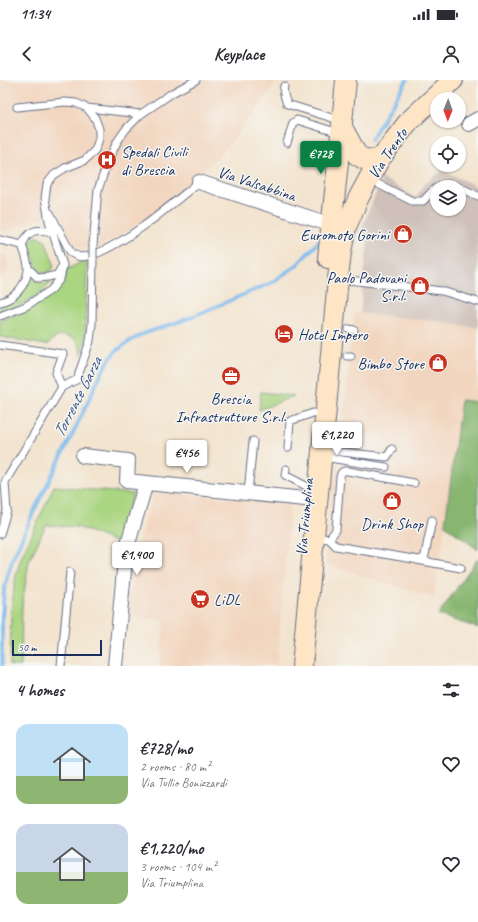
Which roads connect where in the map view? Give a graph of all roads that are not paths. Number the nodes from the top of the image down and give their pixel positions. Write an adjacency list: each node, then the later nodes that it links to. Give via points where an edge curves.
1 (196, 80): 7 (lane)
2 (346, 80): 8 (main road, Via Triumplina)
3 (453, 80): 10 (main road, Via Trento, via 409,121)
4 (284, 86): 8 (lane, via 287,104)
5 (17, 107): 6 (lane, via 65,102)
6 (87, 108): 7 (lane); 16 (lane, via 95,118 99,140 95,150 85,160 54,174 47,184 45,198)
7 (141, 114): 22 (lane, bridge, via 126,128 108,161 98,190)
8 (342, 128): 9 (lane, via 297,120 293,123); 10 (main road, via 357,155 364,159); 17 (main road, Via Triumplina)
9 (287, 143)
10 (379, 160): 11 (main road, Via Trento)
11 (368, 179): 14 (lane, via 412,201 423,201); 20 (main road, Via Trento, via 346,227)
12 (199, 182): 17 (street, Via Valsabbina); 22 (lane, Via Valsabbina, via 121,241)
13 (466, 190): 15 (lane)
14 (430, 194)
15 (478, 196)
16 (48, 210): 18 (lane); 22 (lane, via 71,252 77,256)
17 (332, 225): 31 (main road, Via Triumplina)
18 (52, 232): 21 (lane, via 33,231 26,236); 23 (lane)
19 (0, 240): 21 (lane)
20 (343, 242): 25 (main road, Via Triumplina)
21 (22, 245): 24 (lane)
22 (91, 256): 30 (lane, via 90,341 78,379)
23 (63, 265): 24 (lane, via 57,274 48,277 38,278); 28 (lane, via 60,279 51,290 26,306)
24 (28, 269): 26 (lane, via 20,290)
25 (338, 279): 27 (lane, via 442,291); 35 (main road, Via Triumplina)
26 (0, 302)
27 (478, 302)
28 (0, 316)
29 (0, 345): 30 (lane, via 63,354 56,374)
30 (62, 387): 44 (lane, via 5,482 7,511)
31 (313, 413): 33 (lane, via 290,421); 41 (main road, Via Triumplina)
32 (253, 441): 42 (lane)
33 (288, 448)
34 (392, 449): 35 (lane, via 387,457)
35 (321, 453): 37 (lane); 45 (main road, Via Triumplina)
36 (83, 456): 39 (street, via 128,461 126,481)
37 (386, 467)
38 (286, 469): 41 (lane, via 285,475)
39 (146, 483): 42 (street); 50 (street, via 126,550)
40 (414, 483): 45 (lane, via 343,471 340,477 336,530)
41 (306, 492): 42 (street); 51 (main road, Via Triumplina)
42 (248, 493)
43 (432, 520): 46 (lane, via 425,555)
44 (0, 534)
45 (321, 538): 46 (lane, via 336,546); 52 (main road, Via Triumplina, via 314,571)
46 (417, 560): 47 (lane)
47 (461, 568)
48 (70, 572): 49 (lane)
49 (62, 666)
50 (115, 666)
51 (290, 666)
52 (302, 666)

